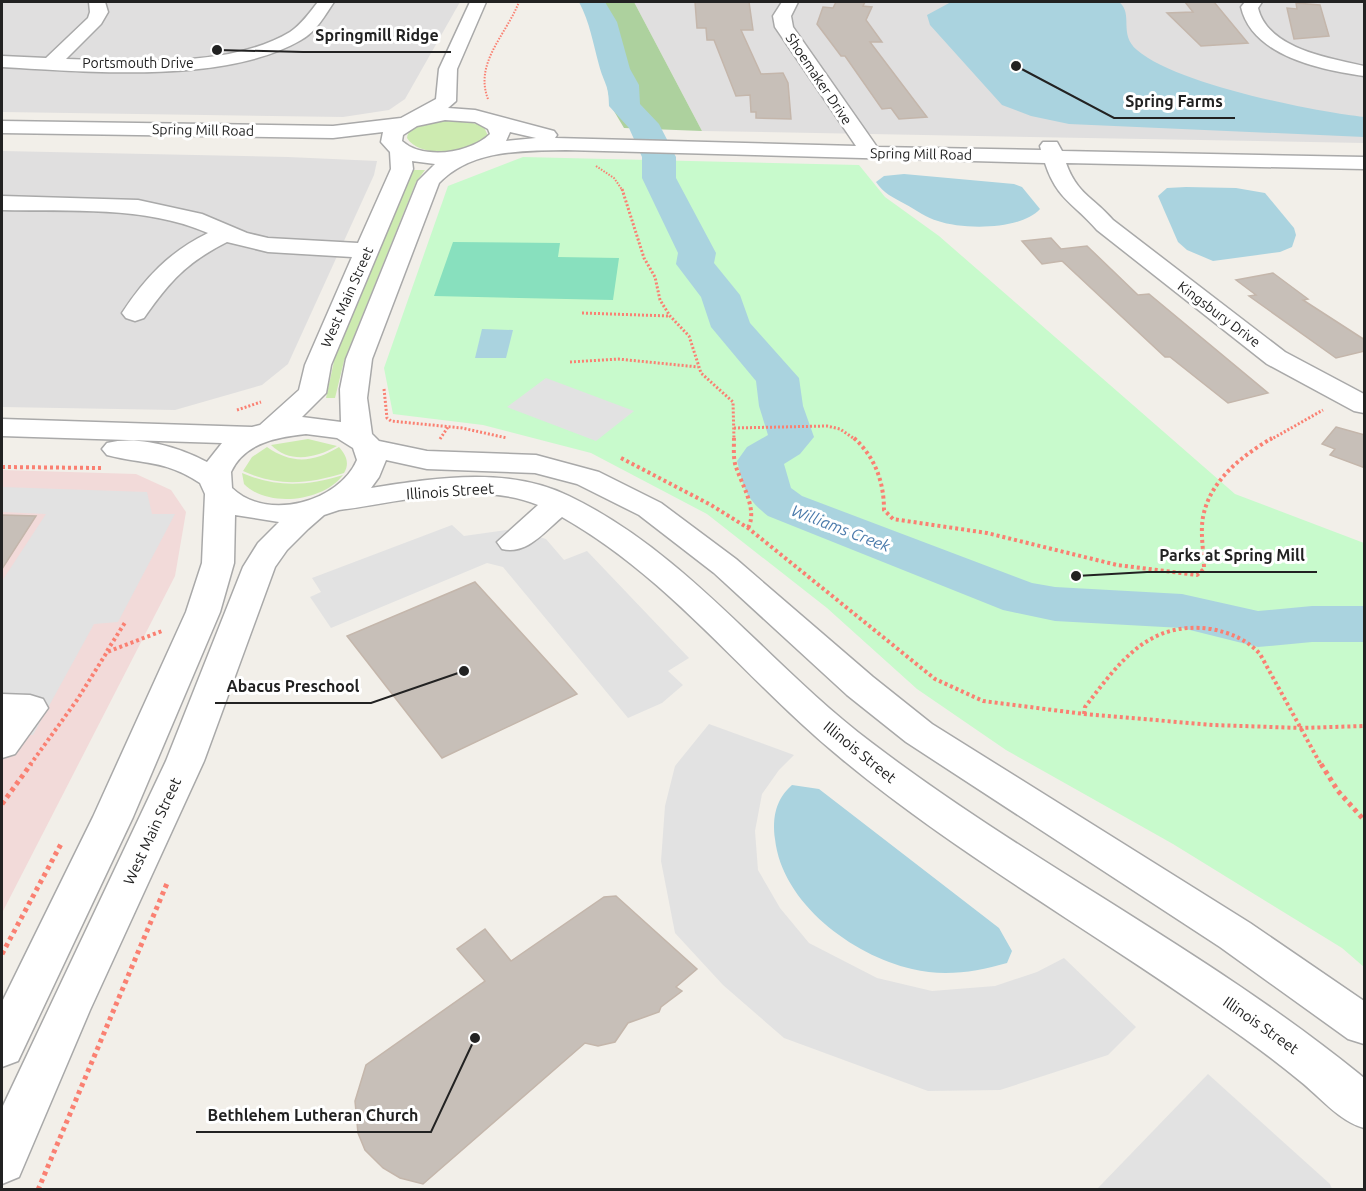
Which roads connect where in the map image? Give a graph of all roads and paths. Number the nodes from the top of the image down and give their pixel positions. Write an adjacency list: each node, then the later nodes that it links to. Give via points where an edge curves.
1 (97, 2): 8 (street, via 99,12 95,20)
2 (326, 2): 8 (street, Portsmouth Drive, via 295,37 247,55 185,64)
3 (478, 2): 11 (street, via 448,69 446,101)
4 (519, 2): 10 (path, via 502,39 485,62)
5 (790, 2): 16 (street, Shoemaker Drive, via 782,16 783,27)
6 (1254, 2): 9 (street, via 1250,7 1252,23 1273,41 1303,55)
7 (2, 62): 8 (street, Portsmouth Drive)
8 (51, 63)
9 (1365, 72)
10 (483, 109): 11 (street, Spring Mill Road); 14 (street, Spring Mill Road, via 541,135); 20 (street, via 501,130 500,136 489,147)
11 (411, 121): 12 (street, Spring Mill Road, via 333,132); 15 (street, via 391,137)
12 (2, 127)
13 (2, 135): 15 (street, Spring Mill Road, via 268,144 353,140)
14 (618, 142): 16 (street, Spring Mill Road); 20 (street, Spring Mill Road, via 530,144)
15 (397, 148): 20 (street, Spring Mill Road, via 423,157); 26 (street, West Main Street, via 402,169)
16 (867, 148): 17 (street, Spring Mill Road)
17 (1052, 152): 18 (street, Spring Mill Road); 24 (street, Kingsbury Drive, via 1072,196)
18 (1076, 152): 19 (street, Spring Mill Road); 21 (street, Spring Mill Road); 24 (street, via 1092,196)
19 (1365, 152)
20 (471, 154): 41 (street, via 440,170 429,181 359,359 352,404)
21 (1365, 163)
22 (591, 164): 29 (path, via 614,178 624,193 644,258)
23 (2, 203): 25 (street, via 138,207 194,219)
24 (1087, 204): 34 (street, Kingsbury Drive, via 1105,225 1276,358)
25 (227, 233): 26 (street, via 268,245); 28 (street, via 181,258 162,274)
26 (368, 251): 39 (street, West Main Street, via 318,365 312,393)
27 (582, 313): 29 (path)
28 (135, 314)
29 (670, 316): 31 (path, via 688,336)
30 (570, 362): 31 (path, via 625,360)
31 (698, 367): 38 (path, via 704,377 731,398)
32 (386, 394): 40 (path, via 387,418 391,420)
33 (269, 398): 36 (path)
34 (1365, 405)
35 (1325, 409): 38 (path, via 1253,450 1225,474 1203,516 1204,569 1197,575 1117,565 987,533 893,519 884,510 885,490 877,467 850,433 811,426)
36 (232, 411)
37 (2, 427): 39 (street)
38 (734, 428): 49 (path, via 735,465 747,493 752,521)
39 (262, 434): 41 (street, Illinois Street, via 319,426 346,431); 46 (street, West Main Street, via 226,456)
40 (514, 439)
41 (363, 442): 48 (street, West Main Street, via 372,457 368,474 351,492); 61 (street, Illinois Street, via 427,460 536,464 588,478 650,509 725,566 919,733 1234,934)
42 (2, 449): 46 (street, via 137,450 175,457)
43 (621, 458): 49 (path)
44 (2, 467): 45 (path)
45 (109, 468)
46 (217, 486): 48 (street, Illinois Street, via 242,508 261,512 295,513); 62 (street, via 218,563 203,612 113,817)
47 (560, 503): 48 (street, Illinois Street, via 522,490 482,486); 50 (street); 63 (street, Illinois Street, via 650,559 862,756 1259,1024)
48 (324, 506): 64 (street, West Main Street, via 284,534 259,567 185,762)
49 (748, 528): 55 (path, via 935,678 997,704)
50 (513, 542)
51 (126, 621): 53 (path)
52 (168, 629): 53 (path)
53 (107, 652): 59 (path)
54 (2, 706): 58 (street, via 30,708)
55 (1084, 714): 57 (path); 57 (path, via 1085,707 1116,669 1153,635 1180,628 1203,628 1227,633 1250,644 1275,677)
56 (1365, 726): 57 (path)
57 (1301, 728): 60 (path, via 1343,798)
58 (2, 745)
59 (2, 804)
60 (1365, 820)
61 (1365, 1025)
62 (2, 1047)
63 (1365, 1107)
64 (2, 1161)

